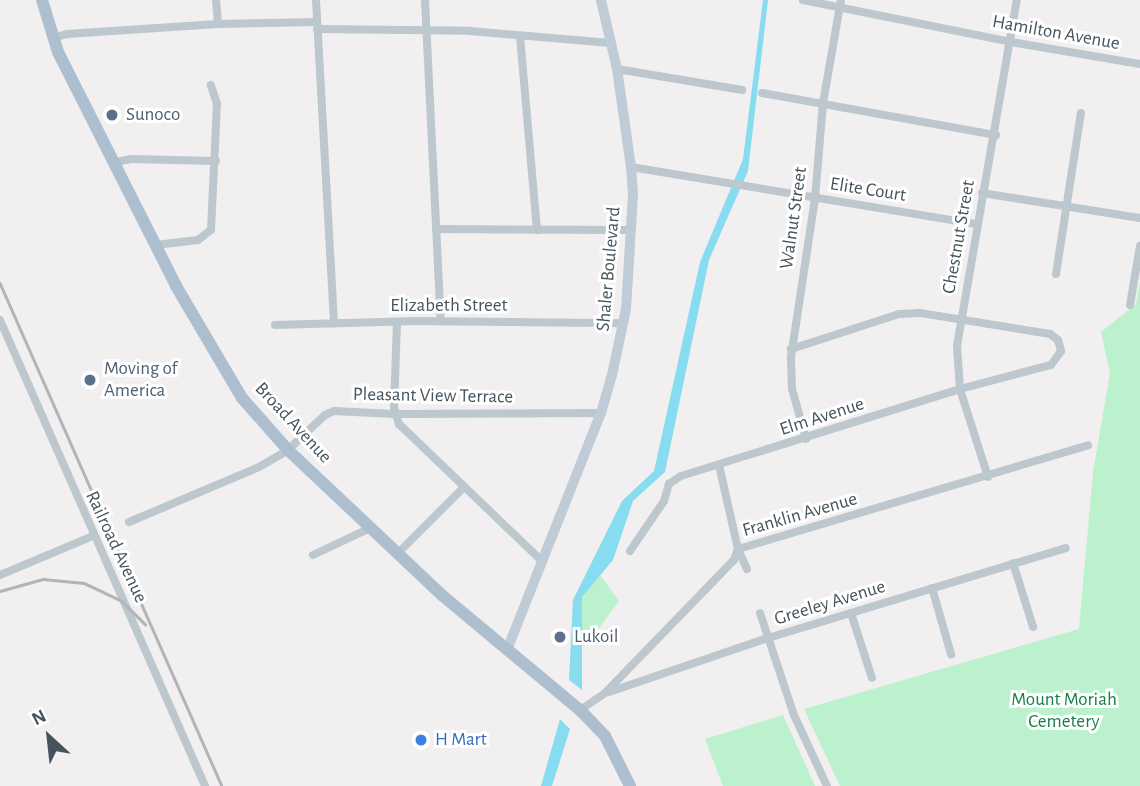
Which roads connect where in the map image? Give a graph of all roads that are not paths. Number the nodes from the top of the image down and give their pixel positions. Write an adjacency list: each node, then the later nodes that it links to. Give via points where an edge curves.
1 (42, 0): 13 (main road, Broad Avenue)
2 (216, 0): 9 (street)
3 (316, 0): 10 (street)
4 (425, 0): 11 (street)
5 (601, 0): 15 (street, Shaler Boulevard)
6 (803, 0): 8 (street, Hamilton Avenue)
7 (1017, 0): 14 (street, Chestnut Street)
8 (841, 4): 14 (street, Hamilton Avenue); 21 (street, Walnut Street)
9 (218, 24): 10 (street); 13 (street)
10 (317, 25): 11 (street); 43 (street)
11 (426, 30): 12 (street); 32 (street)
12 (520, 36): 15 (street); 33 (street)
13 (53, 38): 25 (main road, Broad Avenue)
14 (1011, 42): 16 (street, Hamilton Avenue); 23 (street, Chestnut Street)
15 (610, 43): 17 (street, Shaler Boulevard)
16 (1140, 64)
17 (617, 69): 19 (street); 26 (street, Shaler Boulevard)
18 (211, 85): 24 (street, via 217,104)
19 (742, 89)
20 (762, 93): 21 (street)
21 (823, 103): 23 (street); 28 (street, Walnut Street)
22 (1081, 113): 29 (street)
23 (996, 135): 27 (street, Chestnut Street)
24 (216, 161): 25 (street); 35 (street, via 209,232 198,240)
25 (116, 162): 35 (main road, Broad Avenue)
26 (631, 167): 28 (street, Elite Court); 34 (street, Shaler Boulevard)
27 (982, 193): 29 (street); 31 (street, Chestnut Street)
28 (815, 198): 31 (street, Elite Court); 46 (street, Walnut Street)
29 (1068, 205): 30 (street); 37 (street)
30 (1140, 218)
31 (976, 224): 39 (street, Chestnut Street)
32 (436, 229): 33 (street); 42 (street)
33 (537, 230): 34 (street)
34 (631, 230): 44 (street, Shaler Boulevard)
35 (156, 245): 52 (main road, Broad Avenue, via 228,378)
36 (1140, 246): 38 (street)
37 (1056, 274)
38 (1130, 305)
39 (961, 319): 46 (street, via 899,314); 47 (street, Chestnut Street, via 957,346); 47 (street, Elm Avenue, via 1050,334 1060,346 1059,357 1051,365)
40 (0, 320): 58 (street, Railroad Avenue)
41 (397, 321): 42 (street, Elizabeth Street); 43 (street, Elizabeth Street); 49 (street)
42 (441, 322): 44 (street, Elizabeth Street)
43 (334, 323): 45 (street, Elizabeth Street)
44 (624, 323): 48 (street, Shaler Boulevard)
45 (275, 325)
46 (792, 349): 50 (street, Walnut Street, via 792,389)
47 (960, 389): 50 (street, Elm Avenue); 54 (street, Chestnut Street)
48 (601, 412): 49 (street, Pleasant View Terrace); 64 (street, Shaler Boulevard)
49 (394, 414): 52 (street, Pleasant View Terrace, via 334,411); 55 (street)
50 (806, 439): 53 (street, Elm Avenue)
51 (1088, 445): 54 (street, Franklin Avenue)
52 (288, 450): 56 (street, Pleasant View Terrace, via 243,475); 57 (main road, Broad Avenue)
53 (719, 465): 60 (street); 61 (street, Elm Avenue, via 674,479)
54 (988, 477): 60 (street, Franklin Avenue)
55 (464, 487): 62 (street); 64 (street)
56 (129, 522)
57 (370, 528): 62 (main road, Broad Avenue); 63 (street)
58 (93, 536): 67 (street); 78 (street, Railroad Avenue)
59 (1066, 548): 65 (street, Greeley Avenue)
60 (738, 549): 66 (street); 76 (street, Franklin Avenue, via 734,560)
61 (630, 551)
62 (398, 553): 73 (main road, Broad Avenue)
63 (313, 555)
64 (541, 560): 73 (street, Shaler Boulevard)
65 (1013, 563): 68 (street, Greeley Avenue); 71 (street)
66 (747, 569)
67 (0, 575)
68 (932, 588): 70 (street, Greeley Avenue); 74 (street)
69 (760, 613): 72 (street)
70 (851, 613): 72 (street, Greeley Avenue); 75 (street)
71 (1033, 627)
72 (768, 638): 76 (street, Greeley Avenue); 80 (street, via 794,715)
73 (507, 650): 77 (main road, Broad Avenue)
74 (951, 654)
75 (872, 678)
76 (605, 693): 77 (street, Franklin Avenue)
77 (580, 710): 79 (main road, Broad Avenue, via 605,736)
78 (205, 786)
79 (630, 786)
80 (827, 786)

